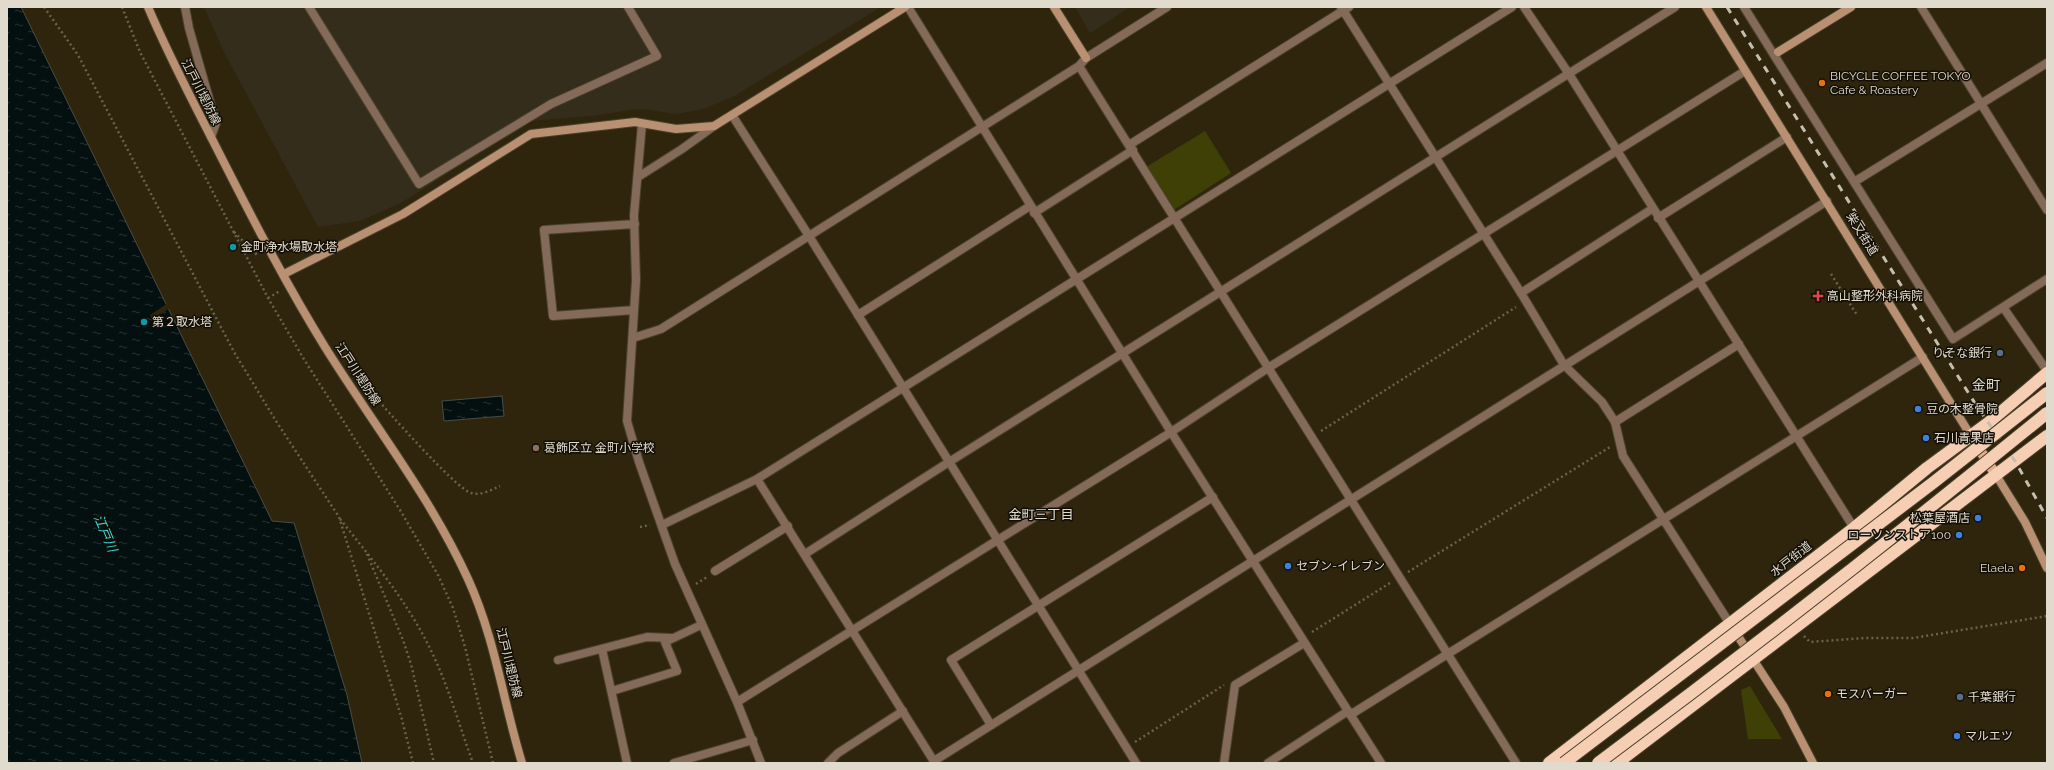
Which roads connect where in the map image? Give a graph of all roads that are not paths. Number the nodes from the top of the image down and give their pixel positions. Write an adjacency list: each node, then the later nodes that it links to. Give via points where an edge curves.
1 (148, 7): 29 (main road, 江戸川堤防線)
2 (185, 7): 29 (street, via 216,123)
3 (310, 7): 4 (street, via 419,184 551,104 657,56)
4 (628, 7)
5 (905, 7): 25 (main road)
6 (908, 7): 28 (street)
7 (1054, 7): 18 (main road)
8 (1167, 7): 18 (street)
9 (1512, 7): 23 (street)
10 (1524, 7): 22 (street)
11 (1675, 7): 22 (street)
12 (1706, 7): 21 (main road, 柴又街道)
13 (1744, 7): 17 (street)
14 (1851, 7): 17 (main road)
15 (1921, 7): 24 (street)
16 (1344, 8): 23 (street); 31 (street)
17 (1776, 53): 35 (street)
18 (1086, 58): 20 (street)
19 (2047, 63): 24 (street)
20 (1079, 66): 28 (street); 31 (street)
21 (1745, 71): 30 (main road, 柴又街道); 32 (street)
22 (1569, 74): 32 (street); 33 (street)
23 (1389, 84): 33 (street); 41 (street)
24 (1982, 103): 35 (street); 39 (street)
25 (732, 115): 27 (main road); 44 (street)
26 (642, 124): 27 (main road, via 676,129); 34 (street); 46 (main road, via 635,122 531,134 403,214)
27 (714, 126): 34 (street)
28 (982, 127): 37 (street); 44 (street)
29 (211, 137): 46 (main road, 江戸川堤防線)
30 (1786, 137): 36 (main road, 柴又街道); 42 (street)
31 (1131, 148): 40 (street); 41 (street)
32 (1617, 152): 38 (street); 45 (street)
33 (1435, 158): 45 (street); 50 (street)
34 (638, 177): 43 (street)
35 (1854, 182): 52 (street, via 1953,339)
36 (1826, 201): 49 (street); 58 (main road, 柴又街道)
37 (1030, 206): 40 (street); 54 (street)
38 (1652, 209): 42 (street); 51 (street)
39 (2047, 210)
40 (1034, 213): 47 (street)
41 (1174, 218): 47 (street); 50 (street)
42 (1658, 218): 49 (street)
43 (634, 224): 53 (street); 53 (street, via 544,230 553,316)
44 (809, 236): 54 (street); 55 (street, via 661,329)
45 (1483, 236): 51 (street); 60 (street)
46 (284, 274): 102 (main road, 江戸川堤防線, via 324,345 397,454 440,525 467,578 494,649)
47 (1077, 278): 57 (street); 62 (street)
48 (2047, 279): 52 (street)
49 (1700, 282): 56 (street); 59 (street)
50 (1220, 292): 57 (street); 60 (street)
51 (1521, 293): 59 (street)
52 (2003, 307): 61 (street)
53 (634, 310): 55 (street)
54 (858, 315): 62 (street)
55 (633, 338): 76 (street, via 627,421)
56 (1739, 344): 65 (street); 67 (street)
57 (1123, 354): 66 (street); 70 (street)
58 (1923, 357): 67 (street); 68 (main road, 柴又街道)
59 (1564, 365): 65 (street, via 1602,402); 74 (street)
60 (1268, 368): 66 (street); 74 (street)
61 (2047, 372): 68 (highway, 水戸街道)
62 (904, 388): 70 (street); 72 (street)
63 (2047, 392): 113 (highway, bridge, via 1928,487)
64 (2047, 413): 114 (highway, bridge, via 1737,659)
65 (1615, 422): 75 (street, via 1623,456)
66 (1171, 432): 73 (street); 79 (street)
67 (1797, 436): 75 (street); 78 (street)
68 (1971, 436): 71 (main road, 柴又街道); 78 (highway, 水戸街道, via 1927,468)
69 (2047, 436): 71 (highway)
70 (949, 462): 79 (street); 80 (street)
71 (1996, 475): 82 (main road, via 2025,522); 93 (highway)
72 (757, 478): 76 (street); 77 (street)
73 (1213, 497): 81 (street); 84 (street)
74 (1350, 500): 81 (street); 91 (street)
75 (1663, 520): 85 (street); 91 (street)
76 (658, 524): 86 (street)
77 (788, 526): 80 (street); 83 (street)
78 (1854, 528): 85 (highway, 水戸街道)
79 (997, 539): 84 (street); 87 (street)
80 (805, 554): 87 (street)
81 (1253, 561): 89 (street); 94 (street)
82 (2047, 568)
83 (715, 571)
84 (1039, 605): 94 (street); 99 (street, via 951,660)
85 (1730, 624): 93 (main road); 112 (highway, 水戸街道)
86 (701, 625): 88 (street); 96 (street)
87 (853, 630): 96 (street); 97 (street)
88 (673, 638): 90 (street, via 647,637); 95 (street, via 665,642 677,671)
89 (1301, 639): 98 (street); 108 (street, via 1235,686)
90 (602, 649): 92 (street); 95 (street)
91 (1448, 654): 98 (street); 111 (street)
92 (558, 660)
93 (1754, 660): 115 (highway); 116 (main road, via 1784,707)
94 (1079, 669): 99 (street); 107 (street)
95 (612, 691): 103 (street)
96 (737, 702): 100 (street)
97 (904, 712): 101 (street); 106 (street, via 838,753)
98 (1349, 713): 109 (street); 110 (street)
99 (991, 725): 101 (street)
100 (753, 740): 104 (street); 105 (street)
101 (935, 762)
102 (522, 763)
103 (627, 763)
104 (674, 763)
105 (761, 763)
106 (828, 763)
107 (1136, 763)
108 (1224, 763)
109 (1268, 763)
110 (1381, 763)
111 (1516, 763)
112 (1549, 763)
113 (1564, 763)
114 (1598, 763)
115 (1617, 763)
116 (1813, 763)

